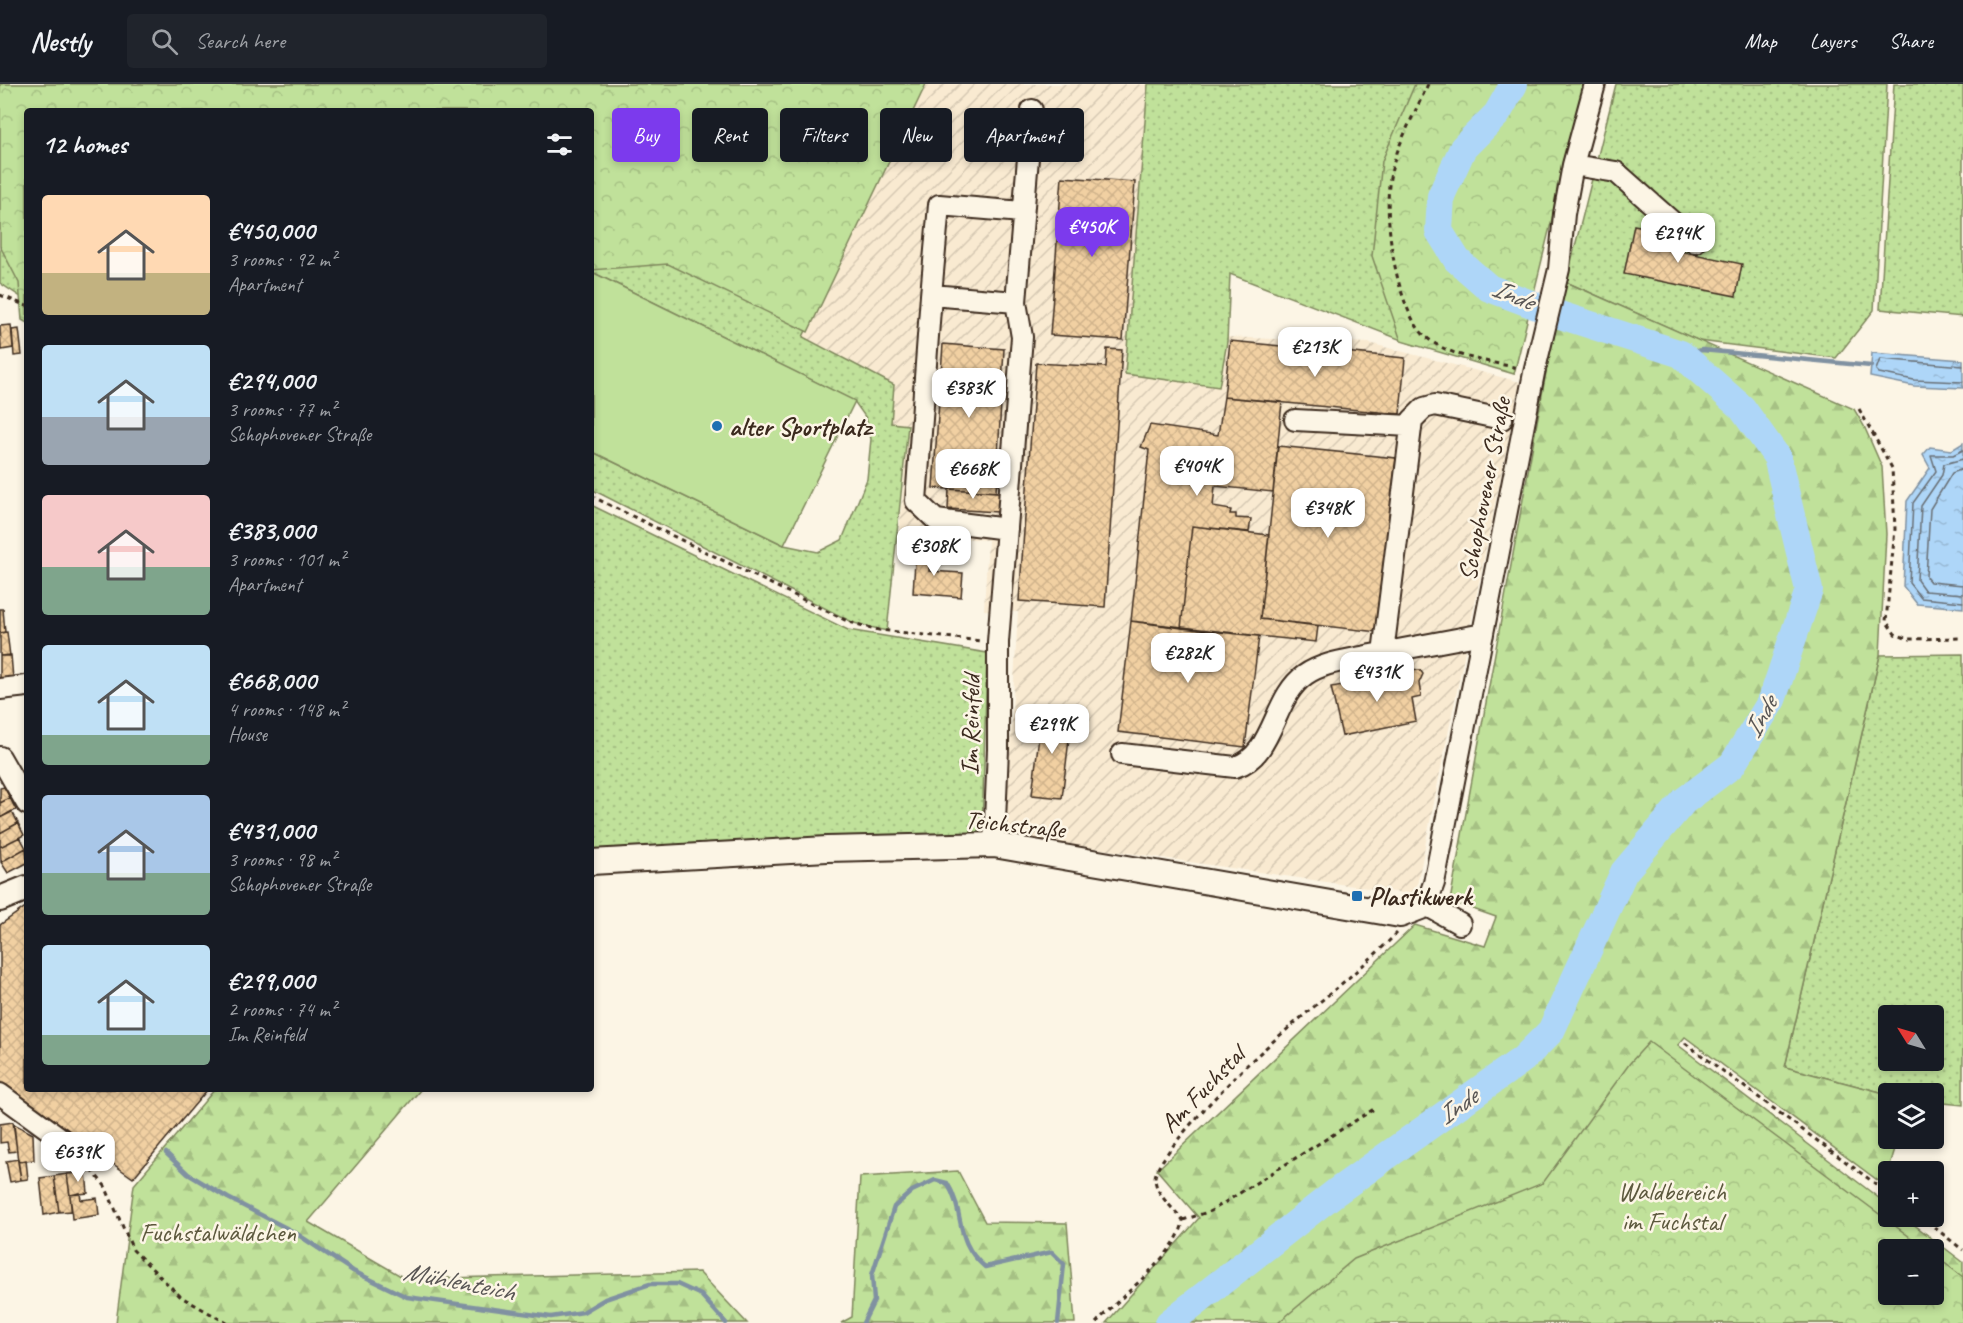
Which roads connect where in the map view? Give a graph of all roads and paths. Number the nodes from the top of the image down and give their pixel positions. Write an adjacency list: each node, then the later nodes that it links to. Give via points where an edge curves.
1 (1428, 84): 11 (path, via 1397,153 1388,197 1395,276 1409,314 1424,335 1447,349)
2 (1595, 84): 4 (street, Schophovener Straße)
3 (1027, 162): 5 (street, Im Reinfeld)
4 (1573, 165): 6 (street, via 1616,172); 11 (street, Schophovener Straße, via 1559,269)
5 (1022, 212): 8 (street, via 939,205); 9 (street, Im Reinfeld)
6 (1695, 242)
7 (0, 295): 10 (path)
8 (931, 295): 9 (street); 17 (street, via 916,501 936,520)
9 (1016, 302): 17 (street, Im Reinfeld, via 1022,337)
10 (24, 304)
11 (1535, 367): 18 (street, Schophovener Straße)
12 (1859, 409): 19 (path, via 1892,468 1895,529 1886,621 1895,634 1908,639)
13 (1502, 419): 15 (street, via 1435,405 1417,414)
14 (1295, 420): 15 (street)
15 (1410, 426): 21 (street)
16 (594, 497): 20 (path, via 849,622 879,630)
17 (1007, 529): 20 (street, Im Reinfeld)
18 (1484, 634): 21 (street); 31 (street, Schophovener Straße, via 1434,883)
19 (1963, 638)
20 (998, 642): 27 (street, Im Reinfeld)
21 (1383, 653): 24 (street, via 1307,673 1282,702 1264,740 1247,764 1235,767)
22 (24, 686): 23 (street)
23 (0, 689)
24 (1122, 754)
25 (0, 757): 26 (street)
26 (24, 799)
27 (994, 845): 28 (main road, Teichstraße, via 827,849); 31 (main road, Teichstraße, via 1400,915)
28 (594, 862)
29 (24, 889): 30 (main road)
30 (0, 899)
31 (1426, 905): 32 (street)
32 (1460, 924)
33 (1401, 930): 39 (path, Am Fuchstal, via 1246,1066 1166,1153 1154,1177 1158,1191)
34 (1685, 1043): 38 (path)
35 (0, 1094): 37 (street)
36 (1374, 1109): 39 (path, via 1211,1211)
37 (70, 1145): 42 (path, via 105,1186 133,1250 181,1297)
38 (1878, 1186)
39 (1183, 1220): 43 (path, via 1182,1231 1173,1243)
40 (1934, 1227): 41 (path)
41 (1963, 1250)
42 (227, 1323)
43 (1096, 1323)

